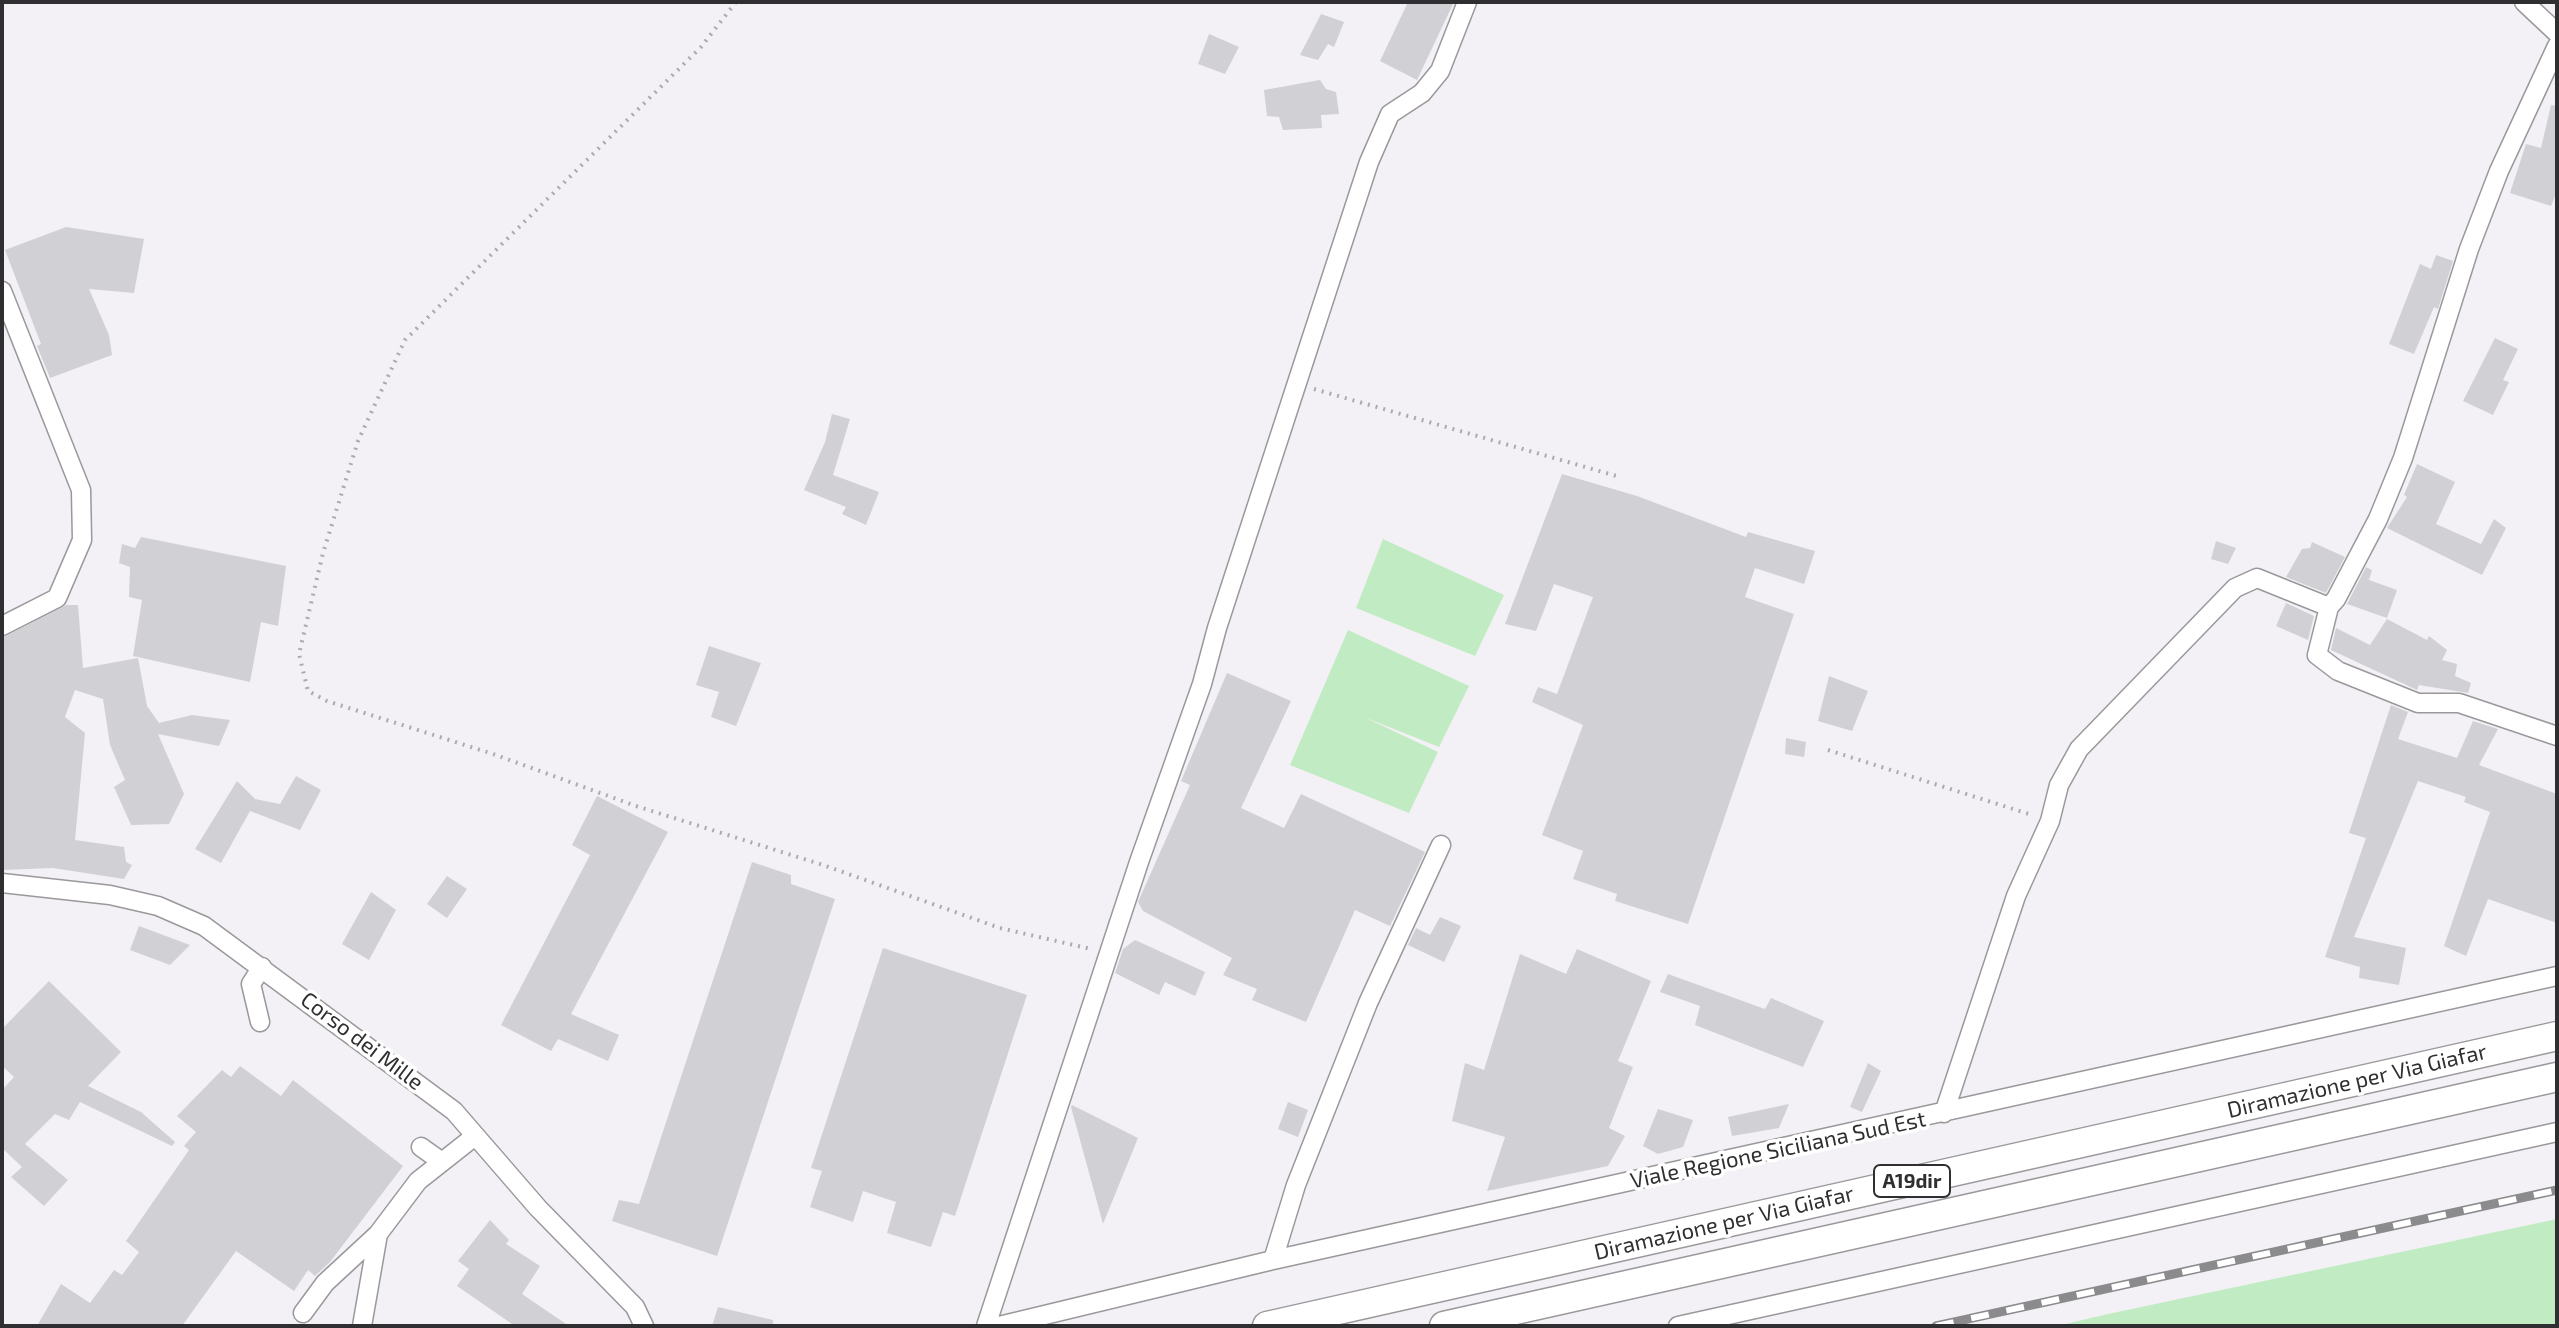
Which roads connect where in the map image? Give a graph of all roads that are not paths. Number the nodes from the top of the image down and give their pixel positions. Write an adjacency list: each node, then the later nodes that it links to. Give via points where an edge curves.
1 (1467, 2): 28 (street, via 1440,71 1422,93 1390,114 1369,162 1202,684)
2 (2524, 2): 3 (street)
3 (2557, 33)
4 (2557, 46): 6 (street, via 2469,249 2398,470 2378,519)
5 (2, 291): 7 (street, via 81,490 82,540 57,598)
6 (2329, 607): 8 (street, via 2317,655 2338,671 2418,703 2459,703); 16 (street, via 2257,578 2235,588 2079,749 2059,785 2050,821 1997,947)
7 (2, 626)
8 (2557, 736)
9 (1441, 845): 22 (street, via 1368,1003 1296,1185)
10 (2, 883): 11 (street, Corso dei Mille, via 158,906 204,926)
11 (262, 967): 13 (street, via 251,984); 18 (street, Corso dei Mille, via 454,1111)
12 (2557, 976): 16 (street, Viale Regione Siciliana Sud Est)
13 (260, 1022)
14 (2557, 1036): 30 (highway, Diramazione per Via Giafar / A19dir)
15 (2557, 1077): 31 (highway, Diramazione per Via Giafar / A19dir)
16 (1944, 1113): 22 (street, Viale Regione Siciliana Sud Est)
17 (2557, 1132): 32 (street)
18 (475, 1136): 20 (street); 23 (street, Corso dei Mille)
19 (421, 1147): 20 (street)
20 (442, 1162): 21 (street, via 418,1181)
21 (378, 1234): 24 (street, via 325,1283); 25 (street)
22 (1273, 1260): 29 (street, Viale Regione Siciliana Sud Est)
23 (635, 1307): 26 (street, Corso dei Mille); 27 (street)
24 (303, 1313)
25 (362, 1326)
26 (644, 1326)
27 (662, 1326)
28 (986, 1326)
29 (999, 1326)
30 (1267, 1326)
31 (1444, 1326)
32 (1678, 1326)

